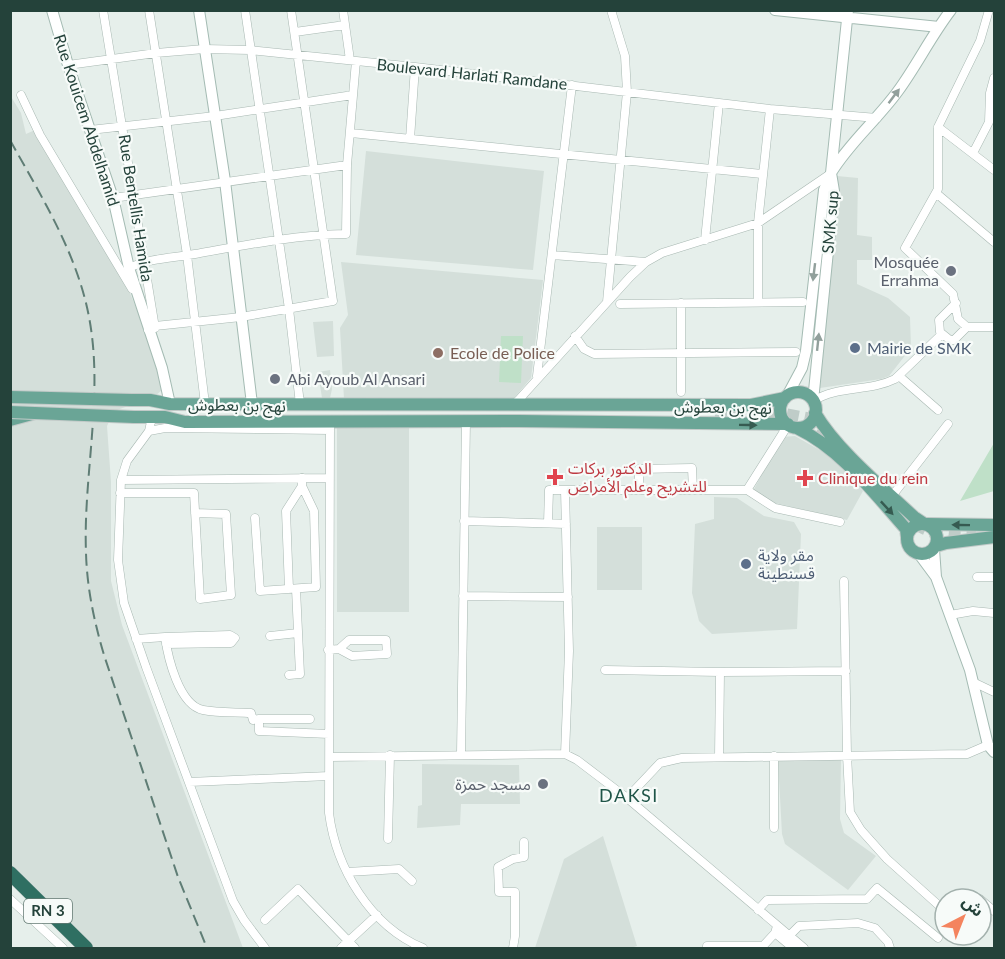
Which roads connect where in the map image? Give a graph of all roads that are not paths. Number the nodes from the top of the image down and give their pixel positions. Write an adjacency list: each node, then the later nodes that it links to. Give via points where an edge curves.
1 (52, 10): 22 (main road, Rue Kouicem Abdelhamid)
2 (103, 10): 20 (street, Rue Bentellis Hamida)
3 (149, 10): 18 (street)
4 (199, 10): 16 (main road)
5 (245, 10): 17 (street)
6 (291, 10): 15 (street)
7 (343, 10): 13 (street)
8 (611, 10): 26 (street, via 625,56)
9 (776, 10): 12 (main road)
10 (951, 10): 14 (main road, SMK sup)
11 (988, 10): 38 (street, via 980,41)
12 (848, 15): 14 (main road); 33 (main road)
13 (345, 25): 15 (street); 21 (street)
14 (939, 27): 35 (main road, SMK sup, one-way to 14)
15 (295, 32): 19 (street)
16 (204, 49): 17 (street, Boulevard Harlati Ramdane); 18 (street, Boulevard Harlati Ramdane); 34 (main road)
17 (250, 50): 19 (street, Boulevard Harlati Ramdane); 31 (street)
18 (156, 53): 20 (street, Boulevard Harlati Ramdane); 36 (street)
19 (298, 55): 21 (street, Boulevard Harlati Ramdane); 29 (street)
20 (111, 58): 22 (street, Boulevard Harlati Ramdane); 37 (street, Rue Bentellis Hamida)
21 (353, 61): 23 (street, Boulevard Harlati Ramdane); 28 (street)
22 (68, 65): 39 (main road, Rue Kouicem Abdelhamid)
23 (415, 67): 25 (street, Boulevard Harlati Ramdane); 41 (street)
24 (994, 78): 42 (street, via 989,122)
25 (572, 85): 26 (street, Boulevard Harlati Ramdane); 43 (street)
26 (627, 92): 30 (street, Boulevard Harlati Ramdane); 44 (street)
27 (21, 95): 69 (street, via 40,135)
28 (353, 95): 29 (street); 40 (street)
29 (305, 101): 31 (street); 46 (street)
30 (719, 103): 32 (street, Boulevard Harlati Ramdane); 47 (street)
31 (260, 108): 34 (street); 51 (street)
32 (770, 109): 33 (street, Boulevard Harlati Ramdane); 49 (street)
33 (838, 115): 35 (street, Boulevard Harlati Ramdane); 50 (main road)
34 (215, 116): 36 (street); 52 (main road)
35 (877, 118): 50 (main road, SMK sup, via 842,155)
36 (167, 123): 37 (street); 53 (street)
37 (123, 126): 39 (street); 55 (street, Rue Bentellis Hamida)
38 (938, 127): 42 (street); 54 (street)
39 (90, 130): 56 (main road, Rue Kouicem Abdelhamid)
40 (351, 134): 41 (street); 45 (street)
41 (410, 139): 43 (street)
42 (973, 153): 48 (street)
43 (563, 155): 44 (street); 64 (street)
44 (619, 161): 47 (street); 65 (street)
45 (347, 165): 46 (street); 58 (street, via 346,234)
46 (315, 169): 51 (street); 58 (street)
47 (711, 170): 49 (street); 60 (street)
48 (994, 170)
49 (762, 174): 57 (street)
50 (831, 174): 57 (street); 90 (main road, one-way to 90, via 824,190 804,359); 97 (main road, SMK sup, one-way to 50, via 834,191)
51 (269, 175): 52 (street); 59 (street)
52 (225, 181): 53 (street); 62 (main road)
53 (177, 189): 55 (street); 63 (street)
54 (936, 193): 61 (street); 74 (street, via 905,248 950,290)
55 (133, 195): 56 (street); 66 (street, Rue Bentellis Hamida)
56 (113, 198): 68 (main road, Rue Kouicem Abdelhamid)
57 (758, 223): 60 (street); 71 (street)
58 (324, 235): 59 (street); 76 (street, via 333,301)
59 (279, 240): 62 (street); 76 (street)
60 (705, 240): 67 (street)
61 (994, 242)
62 (233, 247): 63 (street); 77 (main road)
63 (187, 255): 66 (street); 78 (street)
64 (552, 255): 65 (street); 87 (street)
65 (610, 259): 67 (street); 70 (street)
66 (144, 261): 68 (street); 81 (street, Rue Bentellis Hamida)
67 (646, 262): 70 (street)
68 (129, 268): 69 (main road, Rue Kouicem Abdelhamid)
69 (138, 298): 81 (main road, Rue Kouicem Abdelhamid)
70 (606, 302): 83 (street)
71 (758, 302): 72 (street); 73 (street)
72 (803, 302)
73 (681, 303): 75 (street); 85 (street)
74 (956, 303): 79 (street, via 958,319); 82 (street, via 939,320)
75 (621, 304)
76 (289, 309): 77 (street); 95 (street)
77 (242, 317): 78 (street); 94 (main road)
78 (195, 322): 81 (street); 93 (street)
79 (967, 327): 80 (street); 82 (street, via 954,340)
80 (994, 327)
81 (151, 328): 92 (main road, Rue Kouicem Abdelhamid)
82 (942, 334): 86 (street)
83 (575, 336): 85 (street, via 581,346 594,354); 87 (street)
84 (796, 352): 85 (street)
85 (681, 354): 88 (street)
86 (899, 376): 97 (street, via 886,383 828,393); 99 (street)
87 (537, 377): 96 (street)
88 (681, 392)
89 (10, 397): 98 (main road, bridge)
90 (786, 397): 96 (main road, نهج بن بعطوش, via 751,405); 97 (main road, via 803,393); 108 (main road, via 780,412)
91 (10, 403): 98 (main road)
92 (170, 404): 93 (main road); 98 (main road, via 154,409)
93 (207, 404): 94 (main road, نهج بن بعطوش); 103 (main road, نهج بن بعطوش, via 715,414 178,413)
94 (253, 404): 95 (main road, نهج بن بعطوش)
95 (300, 404): 96 (main road, نهج بن بعطوش)
96 (514, 405)
97 (814, 405): 108 (main road, via 807,425); 118 (main road, via 829,433)
98 (132, 408): 101 (main road, bridge); 102 (main road)
99 (938, 410)
100 (10, 412): 101 (main road, bridge)
101 (36, 413): 104 (main road, bridge)
102 (152, 417): 103 (main road); 109 (street)
103 (165, 417): 107 (main road, نهج بن بعطوش, via 185,422)
104 (10, 420)
105 (466, 421): 107 (main road, نهج بن بعطوش); 108 (main road, نهج بن بعطوش, one-way to 108); 122 (street)
106 (948, 424): 118 (street)
107 (330, 426): 109 (street); 110 (street)
108 (791, 426): 116 (street); 127 (main road, one-way to 127, via 833,450 906,529)
109 (149, 431): 111 (street, via 127,461)
110 (329, 478): 112 (street); 145 (street)
111 (121, 480): 112 (street); 117 (street)
112 (302, 482): 134 (street, via 286,511); 134 (street, via 314,511 316,587)
113 (565, 490): 114 (street); 124 (street, via 549,490); 125 (street)
114 (639, 490): 115 (street); 115 (street, via 639,469 692,468)
115 (693, 490): 116 (street)
116 (747, 490): 123 (street, via 775,508)
117 (120, 493): 119 (street, via 194,493); 141 (street, via 119,571)
118 (892, 496): 121 (main road)
119 (195, 513): 119 (street, via 200,599 231,595 226,514)
120 (255, 518): 134 (street, via 260,591)
121 (921, 519): 126 (main road, one-way to 121); 127 (main road); 128 (main road, via 937,533)
122 (464, 521): 124 (street); 135 (street)
123 (840, 522)
124 (548, 523): 125 (street)
125 (566, 524): 136 (street)
126 (992, 533): 128 (main road)
127 (907, 537): 129 (main road, via 909,547)
128 (935, 548): 129 (main road); 130 (main road)
129 (919, 554): 130 (main road)
130 (936, 577): 138 (main road)
131 (977, 577): 132 (street)
132 (994, 577)
133 (844, 581): 147 (street)
134 (293, 589): 139 (street)
135 (463, 596): 136 (street); 156 (street)
136 (568, 597): 157 (street)
137 (994, 613): 138 (street)
138 (950, 615): 150 (main road)
139 (298, 633): 140 (street); 149 (street, via 300,674)
140 (270, 636)
141 (136, 639): 143 (street); 164 (street)
142 (205, 639): 143 (street)
143 (166, 640): 152 (street, via 174,673 188,703 202,710 251,713 253,720)
144 (339, 649): 144 (street, via 352,656 387,654 386,640 349,639); 145 (street)
145 (328, 650): 154 (street)
146 (605, 670): 148 (street)
147 (846, 671): 148 (street); 159 (street)
148 (720, 672): 162 (street)
149 (289, 675)
150 (973, 682): 151 (street); 155 (main road)
151 (994, 692)
152 (259, 719): 153 (street); 154 (street, via 259,731)
153 (310, 719)
154 (329, 734): 161 (street)
155 (991, 749): 159 (street, via 967,754)
156 (461, 754): 157 (street); 158 (street)
157 (565, 754): 165 (street)
158 (390, 755): 161 (street); 167 (street)
159 (847, 755): 160 (street); 174 (street, via 854,821 887,860)
160 (774, 756): 162 (street); 166 (street)
161 (330, 757): 163 (street)
162 (719, 757): 165 (street, via 682,758 660,764)
163 (329, 776): 164 (street, via 247,783); 169 (street, via 332,834)
164 (189, 782): 185 (street, via 233,901)
165 (627, 798): 175 (street)
166 (774, 828)
167 (388, 839)
168 (524, 842): 189 (street, via 524,857 498,867 499,892 515,892)
169 (347, 872): 171 (street, via 399,869); 176 (street, via 358,894)
170 (10, 873): 184 (highway, RN 3)
171 (412, 881)
172 (10, 886): 183 (highway, RN 3)
173 (10, 899): 182 (street)
174 (933, 900)
175 (758, 910): 178 (street); 179 (street, via 767,900 867,899 877,888)
176 (377, 915): 181 (street); 188 (street)
177 (265, 920): 181 (street, via 298,889)
178 (776, 930): 180 (street); 190 (street, via 763,946); 191 (street)
179 (933, 933)
180 (789, 936): 192 (street); 193 (street, via 799,926 858,923 875,928)
181 (349, 942): 186 (street); 187 (street)
182 (63, 948)
183 (78, 948)
184 (86, 948)
185 (265, 948)
186 (341, 948)
187 (355, 948)
188 (423, 948)
189 (513, 948)
190 (707, 948)
191 (793, 948)
192 (804, 948)
193 (890, 948)

